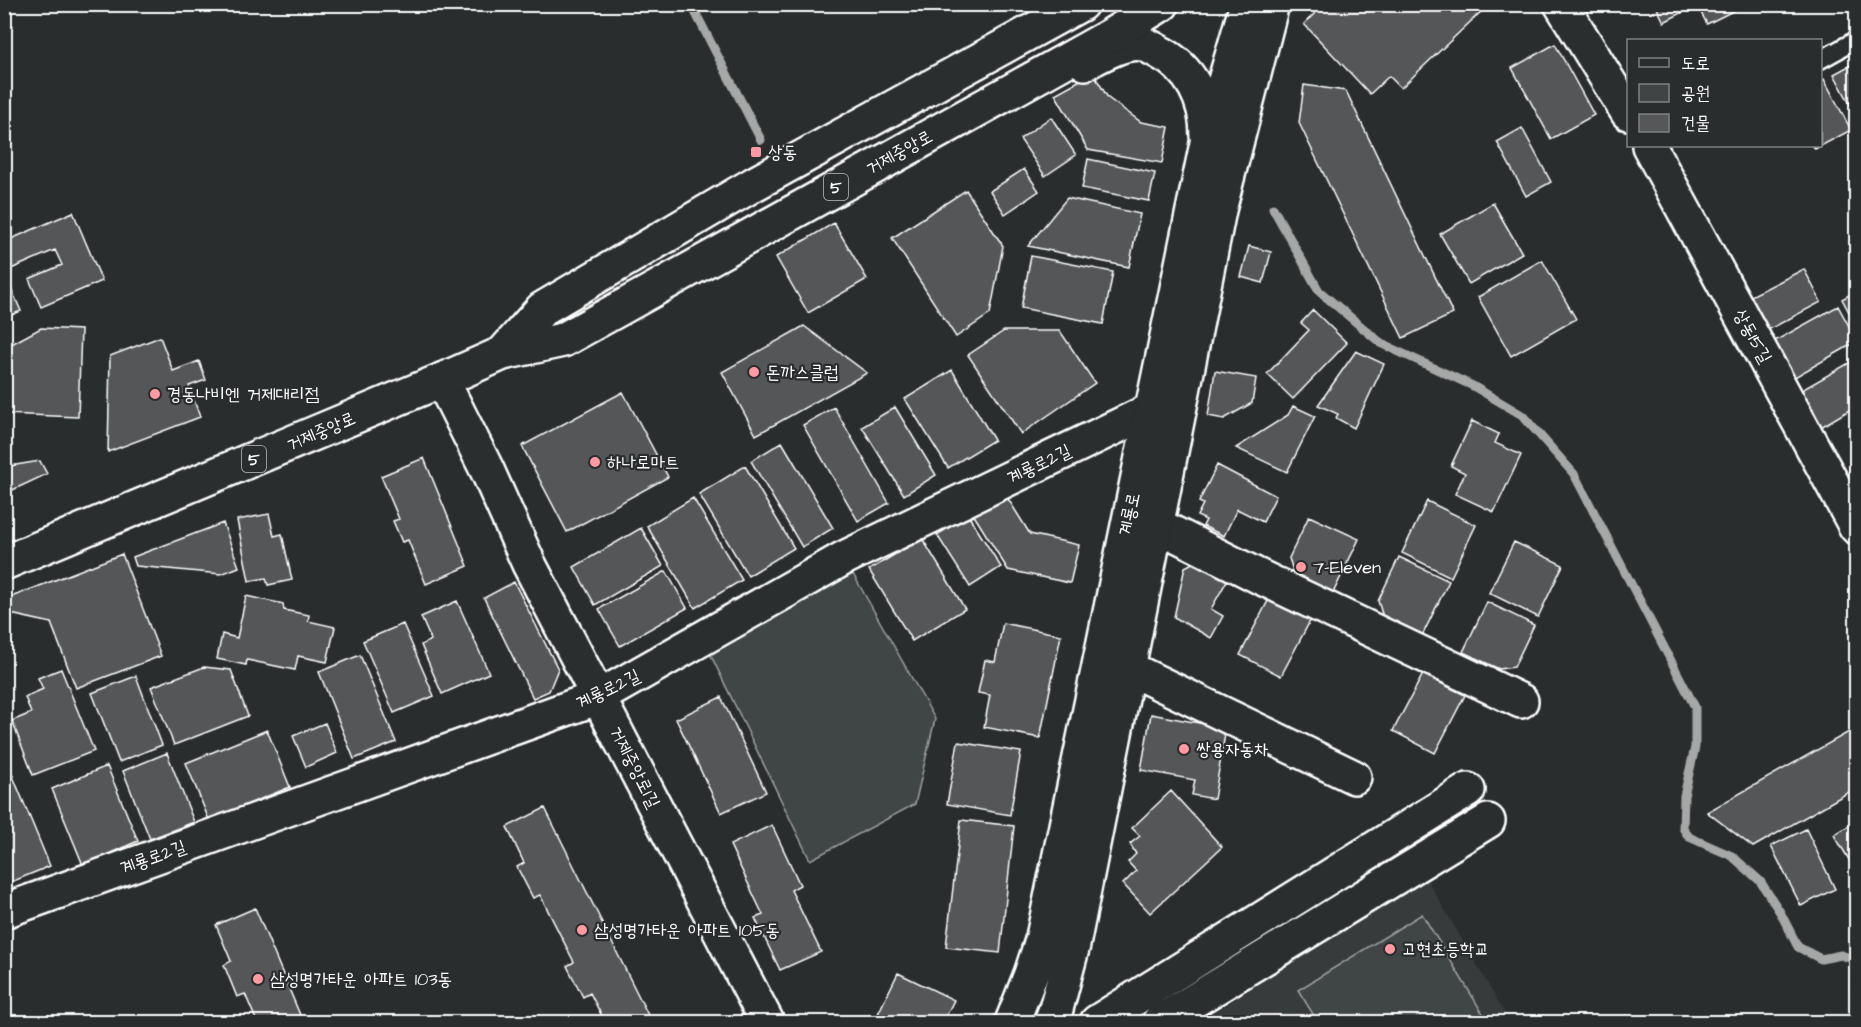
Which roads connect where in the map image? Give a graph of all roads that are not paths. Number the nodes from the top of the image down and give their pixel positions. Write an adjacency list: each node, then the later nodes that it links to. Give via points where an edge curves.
1 (1081, 4): 14 (street, 거제중앙로 / 5, via 754,184 542,309)
2 (1162, 4): 9 (street, 거제중앙로 / 5)
3 (1247, 4): 11 (street, 계룡로)
4 (1272, 4): 13 (street, 계룡로)
5 (1287, 4): 13 (street, via 1265,82)
6 (1561, 4): 10 (street)
7 (1857, 40): 8 (lane)
8 (1822, 59)
9 (1062, 62): 11 (street, via 1083,64 1126,45 1143,44 1173,59 1193,81 1204,105); 14 (street, 거제중앙로 / 5, via 563,340)
10 (1627, 110)
11 (1207, 143): 17 (street, 계룡로)
12 (1656, 148): 19 (street, 상동15길)
13 (1219, 210): 16 (street, 계룡로)
14 (504, 353): 15 (street, 거제중앙로 / 5)
15 (442, 380): 20 (street, 거제중앙로 / 5); 22 (street, 거제중앙로1길, via 529,564)
16 (1182, 399): 17 (street, 계룡로2길); 18 (street, 계룡로)
17 (1151, 410): 22 (street, 계룡로2길, via 844,558); 31 (street, 계룡로, via 1042,936)
18 (1157, 525): 21 (street, 계룡로); 23 (street)
19 (1857, 527)
20 (4, 563)
21 (1128, 668): 24 (street); 28 (street, 계룡로)
22 (599, 697): 27 (street, 계룡로2길); 30 (street, 거제중앙로1길)
23 (1521, 701)
24 (1354, 777)
25 (1468, 790): 29 (street)
26 (1488, 821): 33 (street)
27 (4, 911)
28 (1064, 982): 29 (street, via 1066,996 1074,1008); 32 (street, 계룡로)
29 (1099, 1021)
30 (767, 1023)
31 (1012, 1023)
32 (1051, 1023)
33 (1159, 1023)

